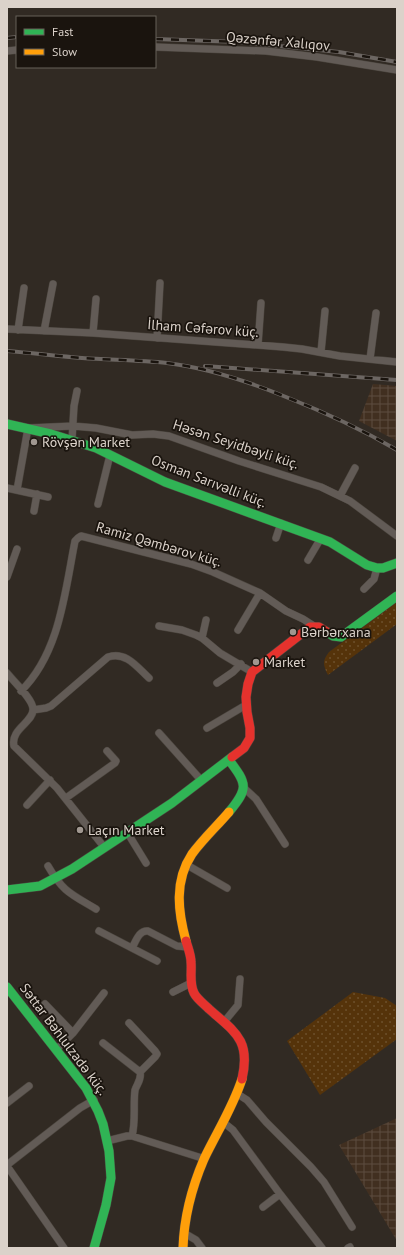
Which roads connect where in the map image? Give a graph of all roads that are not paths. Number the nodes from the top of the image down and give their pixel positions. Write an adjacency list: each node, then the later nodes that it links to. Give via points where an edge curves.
1 (156, 47): 2 (street, Qəzənfər Xalıqov, via 266,52)
2 (397, 70)
3 (160, 283): 14 (street)
4 (53, 284): 12 (street)
5 (24, 288): 11 (street)
6 (96, 299): 13 (street)
7 (261, 303): 15 (street)
8 (325, 311): 16 (street)
9 (376, 313): 17 (street)
10 (7, 329): 11 (street, İlham Cəfərov küç.)
11 (18, 330): 12 (street, İlham Cəfərov küç.)
12 (44, 331): 13 (street, İlham Cəfərov küç.)
13 (93, 333): 14 (street, İlham Cəfərov küç.)
14 (157, 338): 15 (street, İlham Cəfərov küç.)
15 (258, 345): 16 (street, İlham Cəfərov küç.)
16 (321, 352): 17 (street, İlham Cəfərov küç.)
17 (370, 359): 18 (street, İlham Cəfərov küç.)
18 (397, 362)
19 (77, 391): 21 (street)
20 (7, 424): 22 (street, Osman Sarıvəlli küç.)
21 (73, 426): 22 (street, Həsən Seyidbəyli küç.); 23 (street); 30 (street, Həsən Seyidbəyli küç., via 132,435 169,436 321,487)
22 (28, 428): 23 (street, Osman Sarıvəlli küç.); 27 (street)
23 (72, 440): 24 (street, Osman Sarıvəlli küç.)
24 (110, 455): 31 (street); 33 (street, Osman Sarıvəlli küç., via 165,482)
25 (355, 468): 30 (street)
26 (7, 488): 27 (street)
27 (17, 490): 28 (street)
28 (37, 494): 29 (street); 32 (street)
29 (48, 496)
30 (340, 496): 34 (street, Həsən Seyidbəyli küç.)
31 (98, 504)
32 (34, 511)
33 (281, 523): 35 (street); 36 (street, Osman Sarıvəlli küç.)
34 (397, 536)
35 (276, 538)
36 (321, 538): 38 (street); 40 (street, Osman Sarıvəlli küç., via 337,545 362,563)
37 (17, 549): 41 (street)
38 (308, 560)
39 (397, 563): 40 (street)
40 (377, 568): 42 (street, via 374,579)
41 (7, 577)
42 (364, 589)
43 (260, 593): 47 (street, Ramiz Qəmbərov küç., via 286,612); 48 (street); 55 (street, Ramiz Qəmbərov küç., via 191,564 82,536 75,541 54,638 46,656)
44 (397, 596): 47 (street, via 341,637 333,638 323,628)
45 (206, 620): 49 (street)
46 (159, 626): 49 (street, via 182,630)
47 (314, 626): 51 (street)
48 (238, 630)
49 (202, 638): 50 (street, via 220,653)
50 (241, 664): 51 (street); 54 (street)
51 (252, 672): 56 (street, via 248,682)
52 (7, 673): 55 (street)
53 (149, 678): 57 (street, via 128,658 115,655 108,657 51,706)
54 (217, 683)
55 (22, 691): 57 (street, via 32,704)
56 (246, 705): 58 (street); 61 (street, via 250,739 244,748)
57 (33, 710): 62 (street, via 15,735 13,742 18,751)
58 (207, 728)
59 (159, 733): 63 (street)
60 (108, 751): 65 (street, via 115,763)
61 (229, 760): 63 (street); 64 (street, via 243,779)
62 (50, 780): 65 (street); 66 (street)
63 (201, 780): 67 (street, via 172,803)
64 (244, 788): 68 (street, via 256,799); 71 (street, via 234,805 192,854)
65 (66, 798): 69 (street)
66 (27, 805)
67 (127, 832): 69 (street); 70 (street)
68 (285, 844)
69 (104, 847): 73 (street)
70 (146, 863)
71 (187, 865): 74 (street); 78 (street, via 182,875 179,902)
72 (48, 866): 73 (street)
73 (55, 878): 75 (street, via 40,886); 76 (street, via 67,892)
74 (227, 888)
75 (7, 890)
76 (96, 908)
77 (98, 931): 79 (street)
78 (187, 947): 79 (street, via 177,946 144,930); 82 (street, via 192,967)
79 (132, 948): 80 (street)
80 (157, 961)
81 (240, 979): 87 (street, via 238,1005)
82 (191, 983): 84 (street); 87 (street, via 196,997)
83 (7, 987): 91 (street, Səttar Bəhlulzadə küç.)
84 (173, 992)
85 (104, 993): 89 (street)
86 (45, 1004): 89 (street)
87 (224, 1022): 94 (street, via 239,1040 245,1054 242,1077)
88 (129, 1023): 92 (street, via 156,1054)
89 (73, 1033): 91 (street)
90 (103, 1043): 92 (street)
91 (57, 1049): 95 (street, Səttar Bəhlulzadə küç.)
92 (140, 1072): 98 (street, via 135,1093)
93 (29, 1086): 96 (street)
94 (236, 1093): 97 (street); 104 (street, via 247,1100 311,1167 324,1182)
95 (94, 1100): 99 (street, Səttar Bəhlulzadə küç.); 101 (street, via 80,1108)
96 (7, 1103)
97 (223, 1122): 100 (street); 102 (street, via 233,1130)
98 (132, 1136): 99 (street); 100 (street)
99 (108, 1141): 107 (street, Səttar Bəhlulzadə küç., via 111,1179)
100 (205, 1159): 105 (street, via 190,1201)
101 (7, 1166): 106 (street)
102 (280, 1194): 103 (street); 110 (street)
103 (263, 1207)
104 (352, 1226)
105 (184, 1233): 108 (street); 109 (street, via 196,1240)
106 (64, 1248)
107 (94, 1248)
108 (183, 1248)
109 (202, 1248)
110 (322, 1248)

